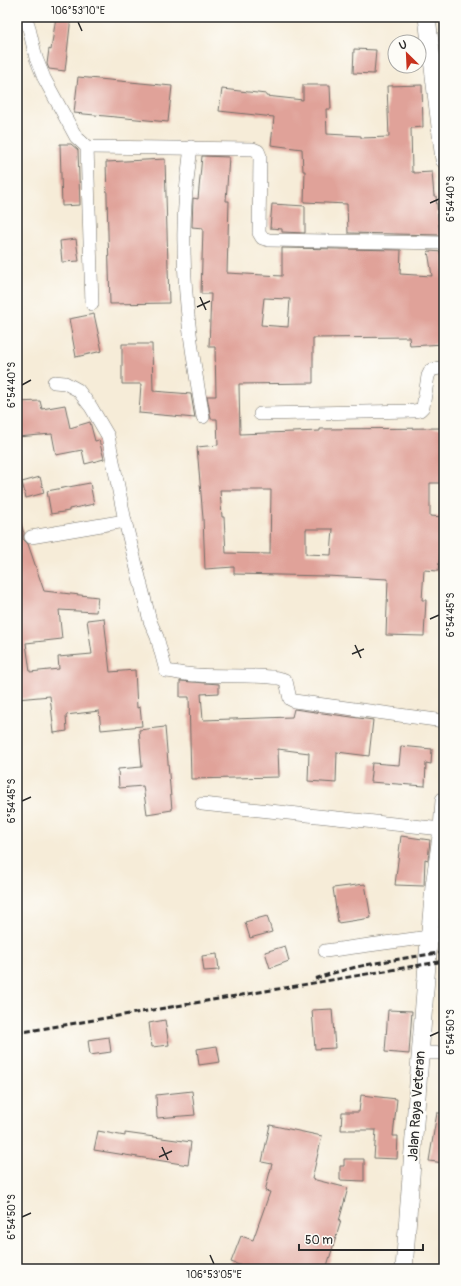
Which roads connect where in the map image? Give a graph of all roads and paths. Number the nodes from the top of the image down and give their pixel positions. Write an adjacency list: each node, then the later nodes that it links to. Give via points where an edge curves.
1 (427, 17): 5 (street)
2 (28, 24): 3 (street, via 44,78 76,137)
3 (87, 147): 4 (street); 7 (street)
4 (191, 148): 6 (street, via 258,151 258,233 262,238); 11 (street, via 184,245 191,351)
5 (444, 160)
6 (444, 243)
7 (92, 304)
8 (444, 367): 10 (street, via 431,370 424,407 420,410)
9 (54, 382): 12 (street, via 78,390 108,436)
10 (260, 414)
11 (203, 417)
12 (125, 521): 13 (street); 14 (street, via 150,621 166,671 283,679 286,681 290,699 294,701)
13 (31, 537)
14 (444, 721)
15 (444, 800): 17 (street, Jalan Raya Veteran)
16 (202, 804): 17 (street)
17 (442, 829): 18 (street, Jalan Raya Veteran)
18 (438, 912): 19 (street, Jalan Raya Veteran)
19 (430, 937): 20 (street); 21 (street, Jalan Raya Veteran)
20 (325, 950)
21 (420, 1053): 22 (street); 23 (street, Jalan Raya Veteran)
22 (444, 1053)
23 (404, 1269)

